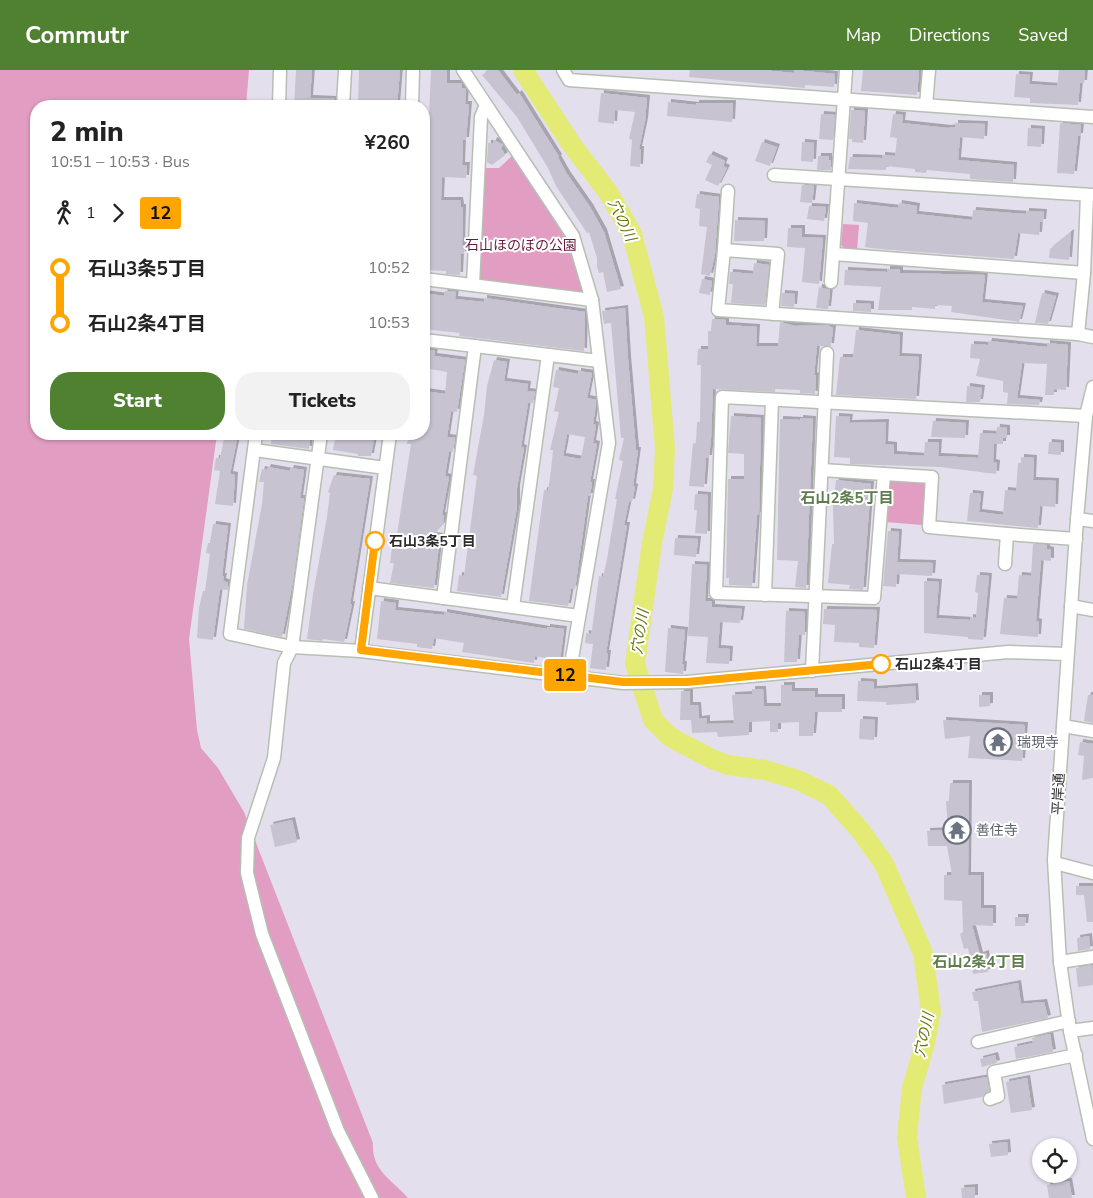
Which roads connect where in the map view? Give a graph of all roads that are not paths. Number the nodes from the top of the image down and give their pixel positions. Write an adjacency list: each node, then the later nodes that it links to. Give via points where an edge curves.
1 (280, 70): 9 (street)
2 (345, 70): 10 (street)
3 (413, 70): 11 (street)
4 (462, 70): 12 (street)
5 (563, 70): 8 (street, via 569,80)
6 (846, 70): 8 (street)
7 (928, 70): 13 (street)
8 (844, 99): 13 (street); 16 (street)
9 (279, 100)
10 (343, 100)
11 (412, 100)
12 (486, 105): 24 (street, via 481,117); 25 (street, via 573,236)
13 (926, 105): 14 (street)
14 (1093, 117)
15 (774, 175): 16 (street)
16 (839, 179): 18 (street); 20 (street)
17 (728, 192): 19 (street)
18 (1090, 195): 21 (street)
19 (724, 250): 26 (street, via 778,254); 26 (street, via 718,310)
20 (834, 254): 21 (street); 23 (street)
21 (1084, 273): 27 (street)
22 (430, 280): 24 (street)
23 (831, 282)
24 (473, 285): 25 (street)
25 (592, 300): 33 (street)
26 (772, 314): 27 (street)
27 (1078, 334): 28 (street)
28 (1093, 337)
29 (430, 341): 30 (street)
30 (475, 346): 32 (street); 54 (street)
31 (828, 353): 36 (street)
32 (548, 355): 33 (street); 56 (street)
33 (599, 361): 58 (street, via 609,443)
34 (1093, 387): 37 (street, 平岸通)
35 (772, 400): 36 (street); 52 (street); 52 (street, via 722,397 716,593)
36 (825, 404): 37 (street); 44 (street)
37 (1086, 416): 46 (street, 平岸通)
38 (255, 440): 41 (street)
39 (320, 440): 42 (street)
40 (389, 440): 43 (street)
41 (254, 450): 42 (street); 59 (street, via 230,634)
42 (317, 460): 43 (street); 59 (street)
43 (385, 468): 51 (street)
44 (822, 470): 45 (street); 53 (street)
45 (884, 474): 48 (street, via 932,477 929,527); 53 (street, via 874,598)
46 (1077, 519): 47 (street); 49 (street, 平岸通)
47 (1093, 521)
48 (1007, 534): 49 (street); 50 (street)
49 (1076, 539): 55 (street, 平岸通)
50 (1005, 564)
51 (369, 588): 54 (street); 60 (street)
52 (765, 595): 53 (street)
53 (815, 597): 62 (street)
54 (443, 598): 56 (street)
55 (1070, 606): 57 (street); 61 (street, 平岸通)
56 (513, 607): 58 (street)
57 (1093, 610)
58 (579, 616): 63 (street)
59 (292, 647): 60 (street); 77 (street, via 284,663 274,758 248,838 247,873 262,934 338,1131)
60 (361, 650): 63 (street)
61 (1067, 654): 62 (street, via 1008,652); 64 (street, 平岸通)
62 (812, 671): 63 (street, via 687,682 623,682)
63 (569, 676)
64 (1063, 726): 65 (street); 66 (street, 平岸通)
65 (1093, 731)
66 (1054, 864): 67 (street); 69 (street, 平岸通)
67 (1093, 873)
68 (1093, 957): 69 (street)
69 (1060, 962): 70 (street, 平岸通)
70 (1070, 1026): 71 (street); 72 (street); 73 (street, 平岸通)
71 (1093, 1028)
72 (978, 1042)
73 (1076, 1055): 74 (street, 平岸通); 75 (street, via 994,1072 998,1096)
74 (1088, 1088): 76 (street, 平岸通)
75 (990, 1099)
76 (1093, 1139)
77 (372, 1198)

